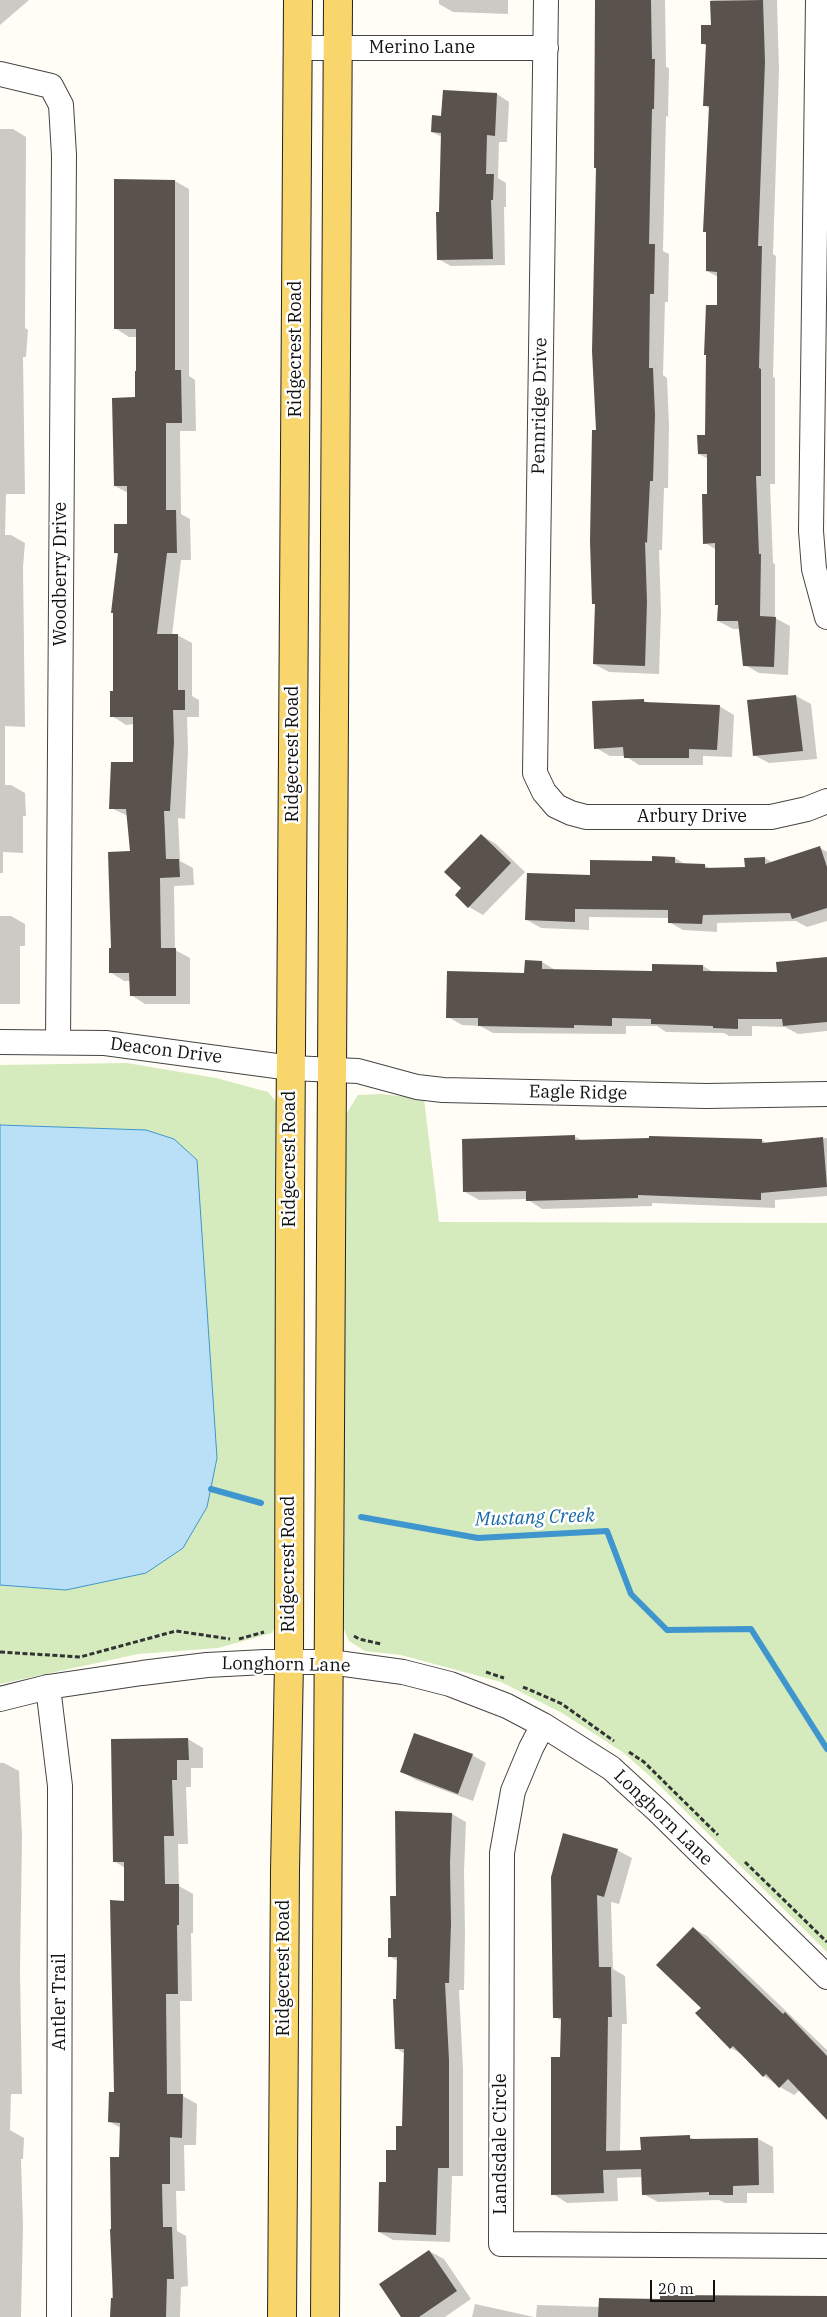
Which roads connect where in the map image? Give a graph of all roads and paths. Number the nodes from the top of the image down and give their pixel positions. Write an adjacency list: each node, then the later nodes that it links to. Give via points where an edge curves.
1 (298, 0): 5 (main road, Ridgecrest Road)
2 (338, 0): 6 (main road)
3 (546, 0): 7 (street, Pennridge Drive)
4 (818, 0): 9 (street, via 811,531 814,569)
5 (298, 48): 6 (street, Merino Lane); 14 (main road, Ridgecrest Road)
6 (338, 48): 7 (street, Merino Lane); 15 (main road)
7 (546, 48): 11 (street, Pennridge Drive, via 535,773 544,792)
8 (0, 74): 13 (street, Woodberry Drive, via 52,86 62,105)
9 (827, 617)
10 (827, 801): 11 (street, Arbury Drive, via 770,817 586,818)
11 (556, 806)
12 (0, 1042): 13 (street, Deacon Drive)
13 (58, 1042): 14 (street, Deacon Drive, via 105,1043)
14 (291, 1068): 15 (street, Deacon Drive); 19 (main road, Ridgecrest Road)
15 (331, 1068): 16 (street, Eagle Ridge, via 443,1090 706,1096); 20 (main road)
16 (827, 1094)
17 (264, 1632): 18 (path, via 236,1640 176,1632 80,1657)
18 (0, 1652)
19 (289, 1662): 20 (street, Longhorn Lane); 21 (street, Longhorn Lane, via 207,1665); 27 (main road, Ridgecrest Road)
20 (330, 1662): 23 (street, Longhorn Lane, via 428,1677 479,1694); 28 (main road)
21 (48, 1687): 22 (street, Longhorn Lane); 26 (street, Antler Trail, via 60,1786)
22 (0, 1699)
23 (543, 1725): 24 (street, Longhorn Lane, via 588,1752 634,1788); 25 (street, Landsdale Circle, via 513,1791 502,1853 501,2244)
24 (827, 1977)
25 (827, 2246)
26 (59, 2317)
27 (282, 2317)
28 (325, 2317)

